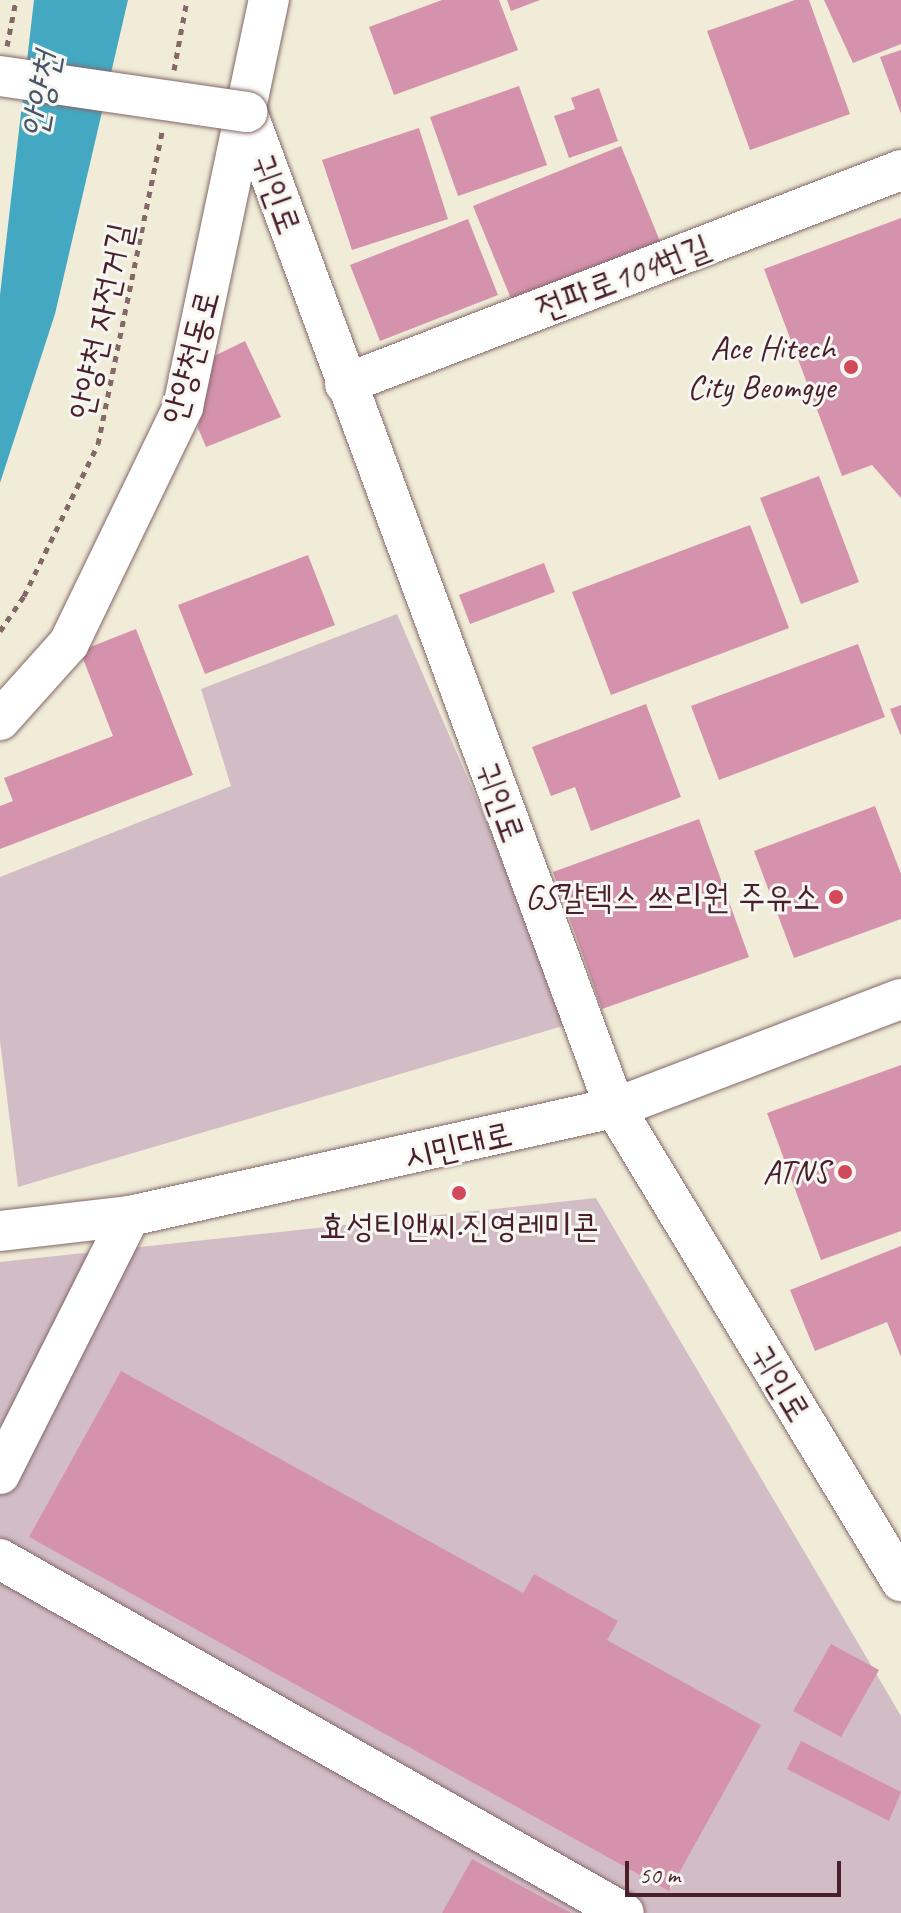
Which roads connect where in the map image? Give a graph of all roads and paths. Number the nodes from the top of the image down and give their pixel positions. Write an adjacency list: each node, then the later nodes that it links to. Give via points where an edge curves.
1 (187, 0): 4 (path)
2 (269, 0): 5 (street, 안양천동로)
3 (0, 76): 5 (street, bridge)
4 (172, 78)
5 (247, 112): 8 (street, 귀인로); 10 (street, 안양천동로, via 183,407 69,643)
6 (164, 125): 9 (path, 안양천 자전거길, via 98,444 24,596)
7 (901, 170): 8 (street, 전파로104번길)
8 (345, 384): 12 (street, 귀인로)
9 (0, 631)
10 (0, 720)
11 (901, 999): 12 (street, 시민대로)
12 (615, 1108): 13 (street, 시민대로); 17 (street, 귀인로)
13 (130, 1216): 14 (street, 시민대로); 15 (street)
14 (0, 1231)
15 (0, 1474)
16 (0, 1559): 18 (street)
17 (901, 1581)
18 (624, 1913)

